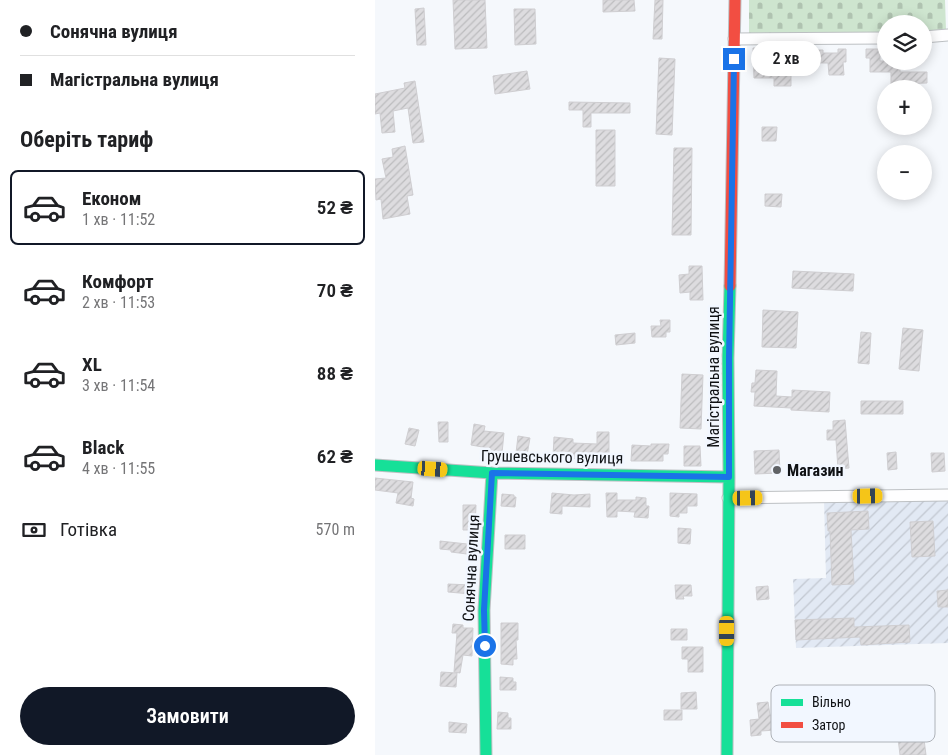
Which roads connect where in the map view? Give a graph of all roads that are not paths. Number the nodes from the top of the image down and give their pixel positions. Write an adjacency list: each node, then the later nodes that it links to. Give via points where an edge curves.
1 (735, 0): 4 (main road, Магістральна вулиця)
2 (948, 35): 3 (street)
3 (932, 36)
4 (734, 38): 5 (street); 8 (main road, Магістральна вулиця)
5 (877, 38)
6 (375, 465): 7 (main road, Грушевського вулиця)
7 (492, 473): 8 (main road, Грушевського вулиця); 11 (main road, Сонячна вулиця, via 484,610)
8 (729, 477): 10 (main road, Магістральна вулиця)
9 (948, 495): 10 (street)
10 (728, 498): 12 (main road, Магістральна вулиця)
11 (486, 755)
12 (727, 755)

